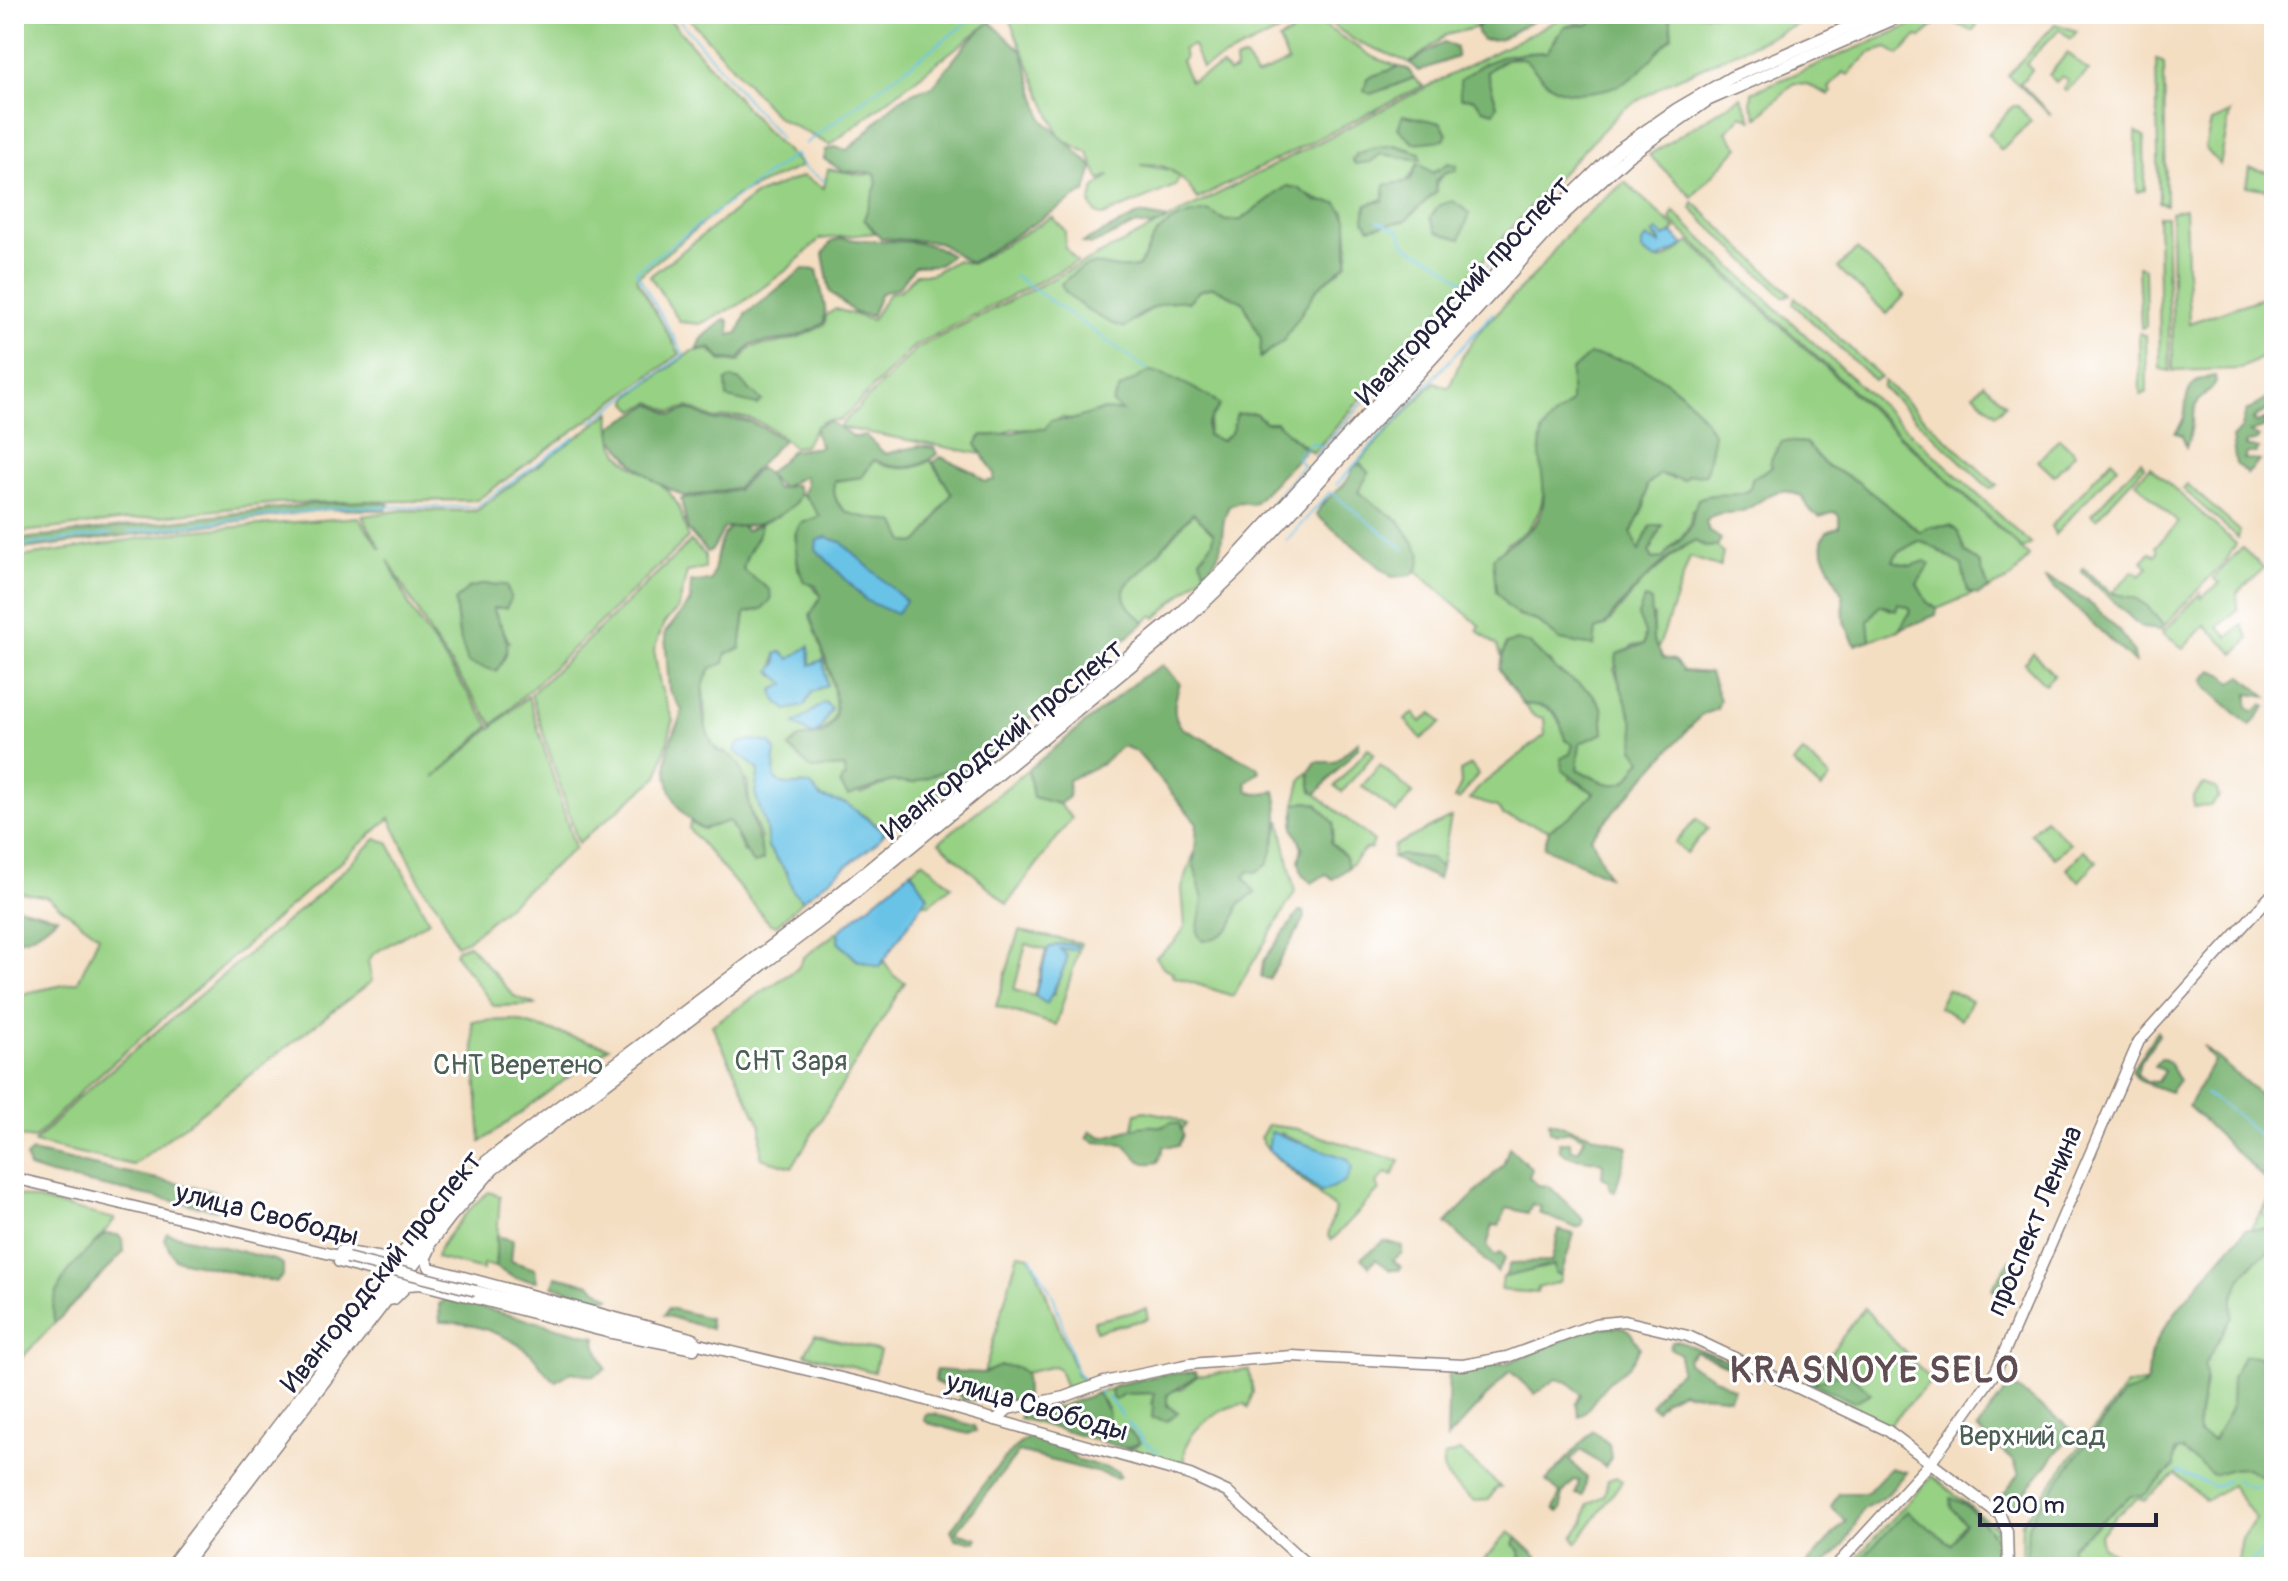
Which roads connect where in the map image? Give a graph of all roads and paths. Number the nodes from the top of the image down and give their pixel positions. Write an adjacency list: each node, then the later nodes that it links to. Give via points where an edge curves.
1 (1879, 14): 6 (highway, Ивангородский проспект, via 1732,77 1608,159 1175,618 818,911 507,1143 475,1172)
2 (1905, 14): 6 (highway, Ивангородский проспект, via 1708,100 1628,156 1565,213 1193,614 824,918 510,1154)
3 (2274, 892): 11 (main road, проспект Ленина, via 2133,1051 2008,1347 1985,1390)
4 (14, 1178): 5 (main road, улица Свободы)
5 (128, 1206): 6 (main road, улица Свободы, via 183,1212 383,1260 396,1259 421,1232); 8 (main road, улица Свободы, via 183,1225 371,1271 384,1281); 9 (main road, улица Свободы, bridge)
6 (434, 1231): 7 (highway, Ивангородский проспект); 8 (highway, Ивангородский проспект); 9 (main road, улица Свободы, via 425,1256 430,1268 679,1332)
7 (386, 1300): 9 (main road, улица Свободы, via 408,1285 420,1284 676,1348); 13 (highway, Ивангородский проспект)
8 (369, 1308): 12 (highway, Ивангородский проспект)
9 (721, 1351): 10 (main road, улица Свободы)
10 (996, 1420): 11 (main road, via 1008,1409 1190,1364 1292,1356 1463,1365 1507,1357 1583,1327 1624,1321 1675,1331 1737,1358 1887,1430); 14 (main road, улица Свободы, via 1209,1481)
11 (1932, 1461): 15 (main road, проспект Ленина); 16 (main road, via 2000,1515 2007,1532)
12 (170, 1567)
13 (182, 1567)
14 (1310, 1567)
15 (1835, 1567)
16 (2008, 1567)

